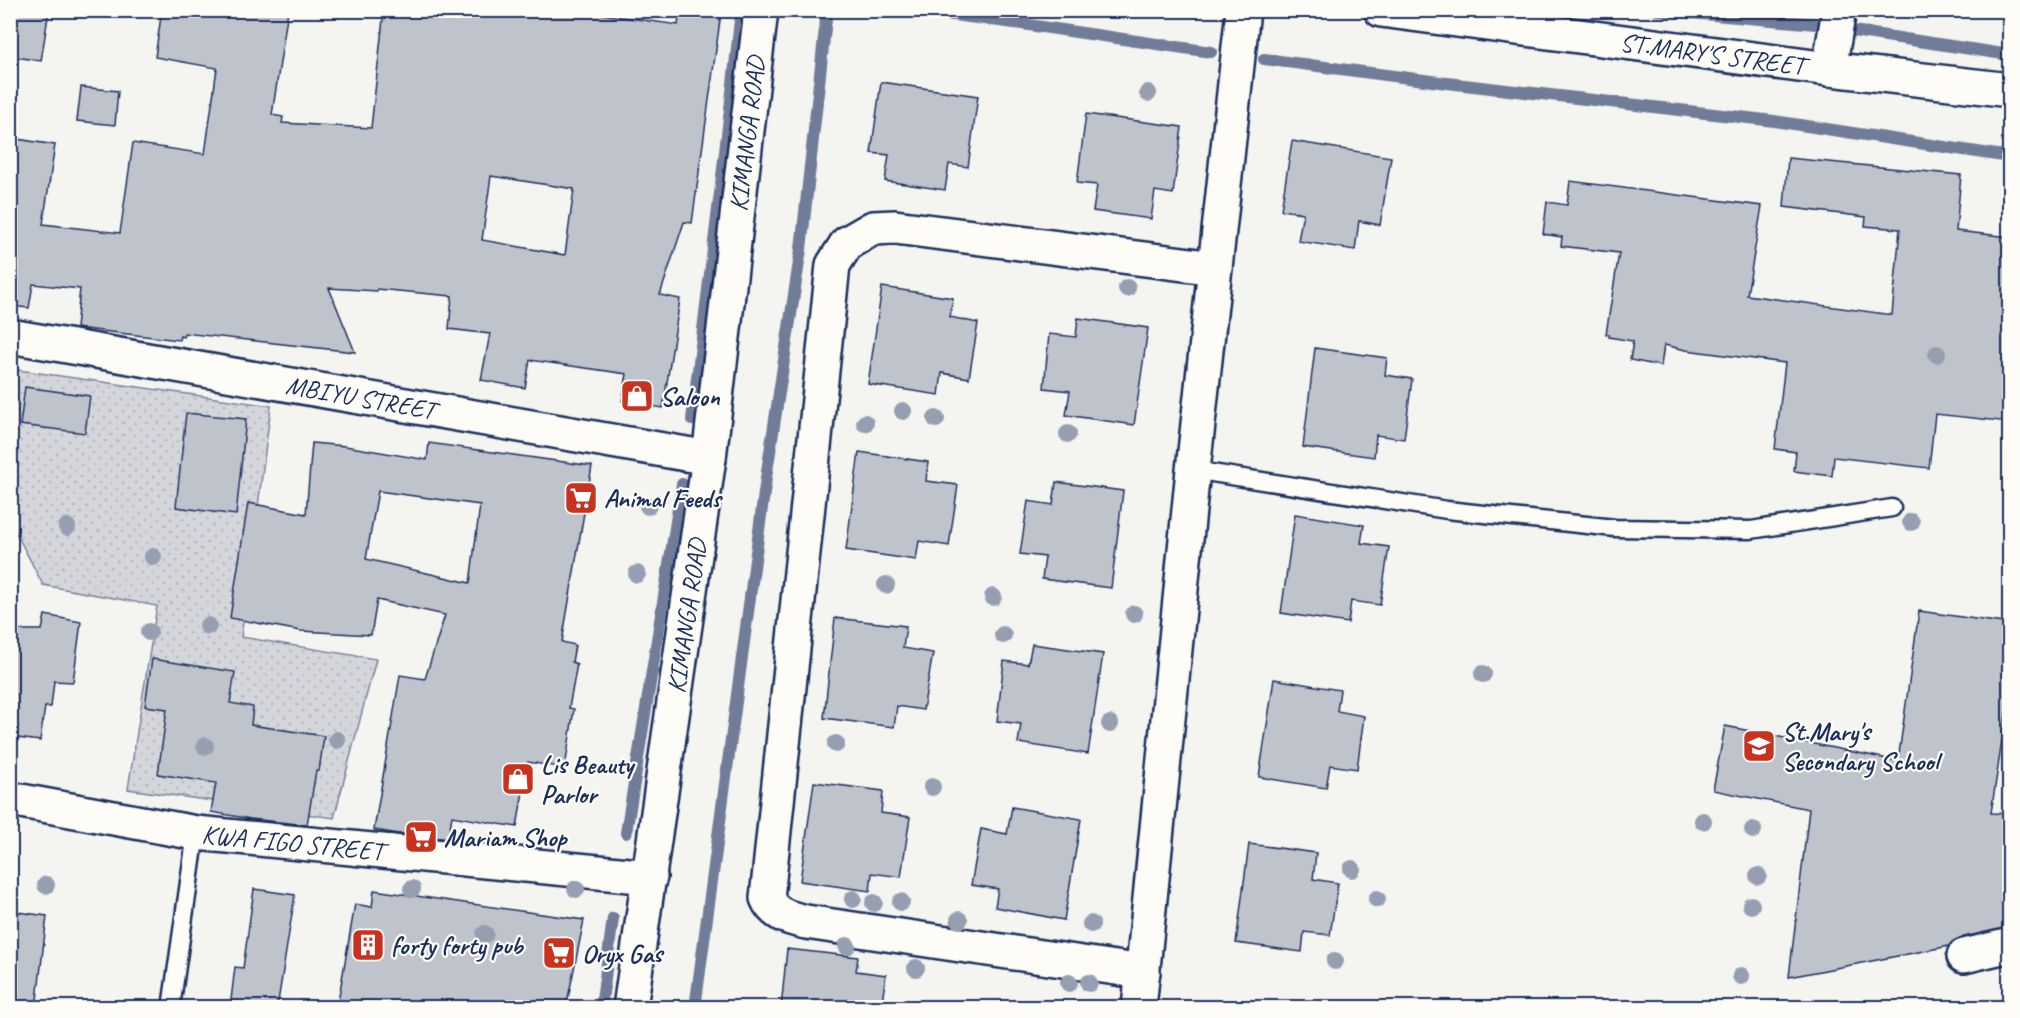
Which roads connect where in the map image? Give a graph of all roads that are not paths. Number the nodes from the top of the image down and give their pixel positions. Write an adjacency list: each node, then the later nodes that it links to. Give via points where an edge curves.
1 (760, 10): 9 (street, KIMANGA ROAD)
2 (1243, 10): 7 (street)
3 (1381, 10): 5 (street, ST.MARY'S STREET)
4 (1839, 10): 5 (street)
5 (1828, 69): 6 (street, ST.MARY'S STREET)
6 (2010, 90)
7 (1215, 268): 10 (street); 17 (street, via 896,227 873,228 847,243 833,265 767,898 771,907 785,917 806,922)
8 (10, 336): 9 (street, MBIYU STREET)
9 (709, 458): 14 (street, KIMANGA ROAD)
10 (1193, 470): 11 (lane, via 1447,510 1615,528 1751,530); 17 (street)
11 (1892, 508)
12 (10, 799): 13 (street, KWA FIGO STREET)
13 (196, 833): 14 (street, KWA FIGO STREET); 18 (lane)
14 (650, 877): 19 (street, KIMANGA ROAD)
15 (2010, 945): 16 (street)
16 (1964, 956)
17 (1143, 972): 20 (street)
18 (171, 1008)
19 (630, 1008)
20 (1139, 1008)

